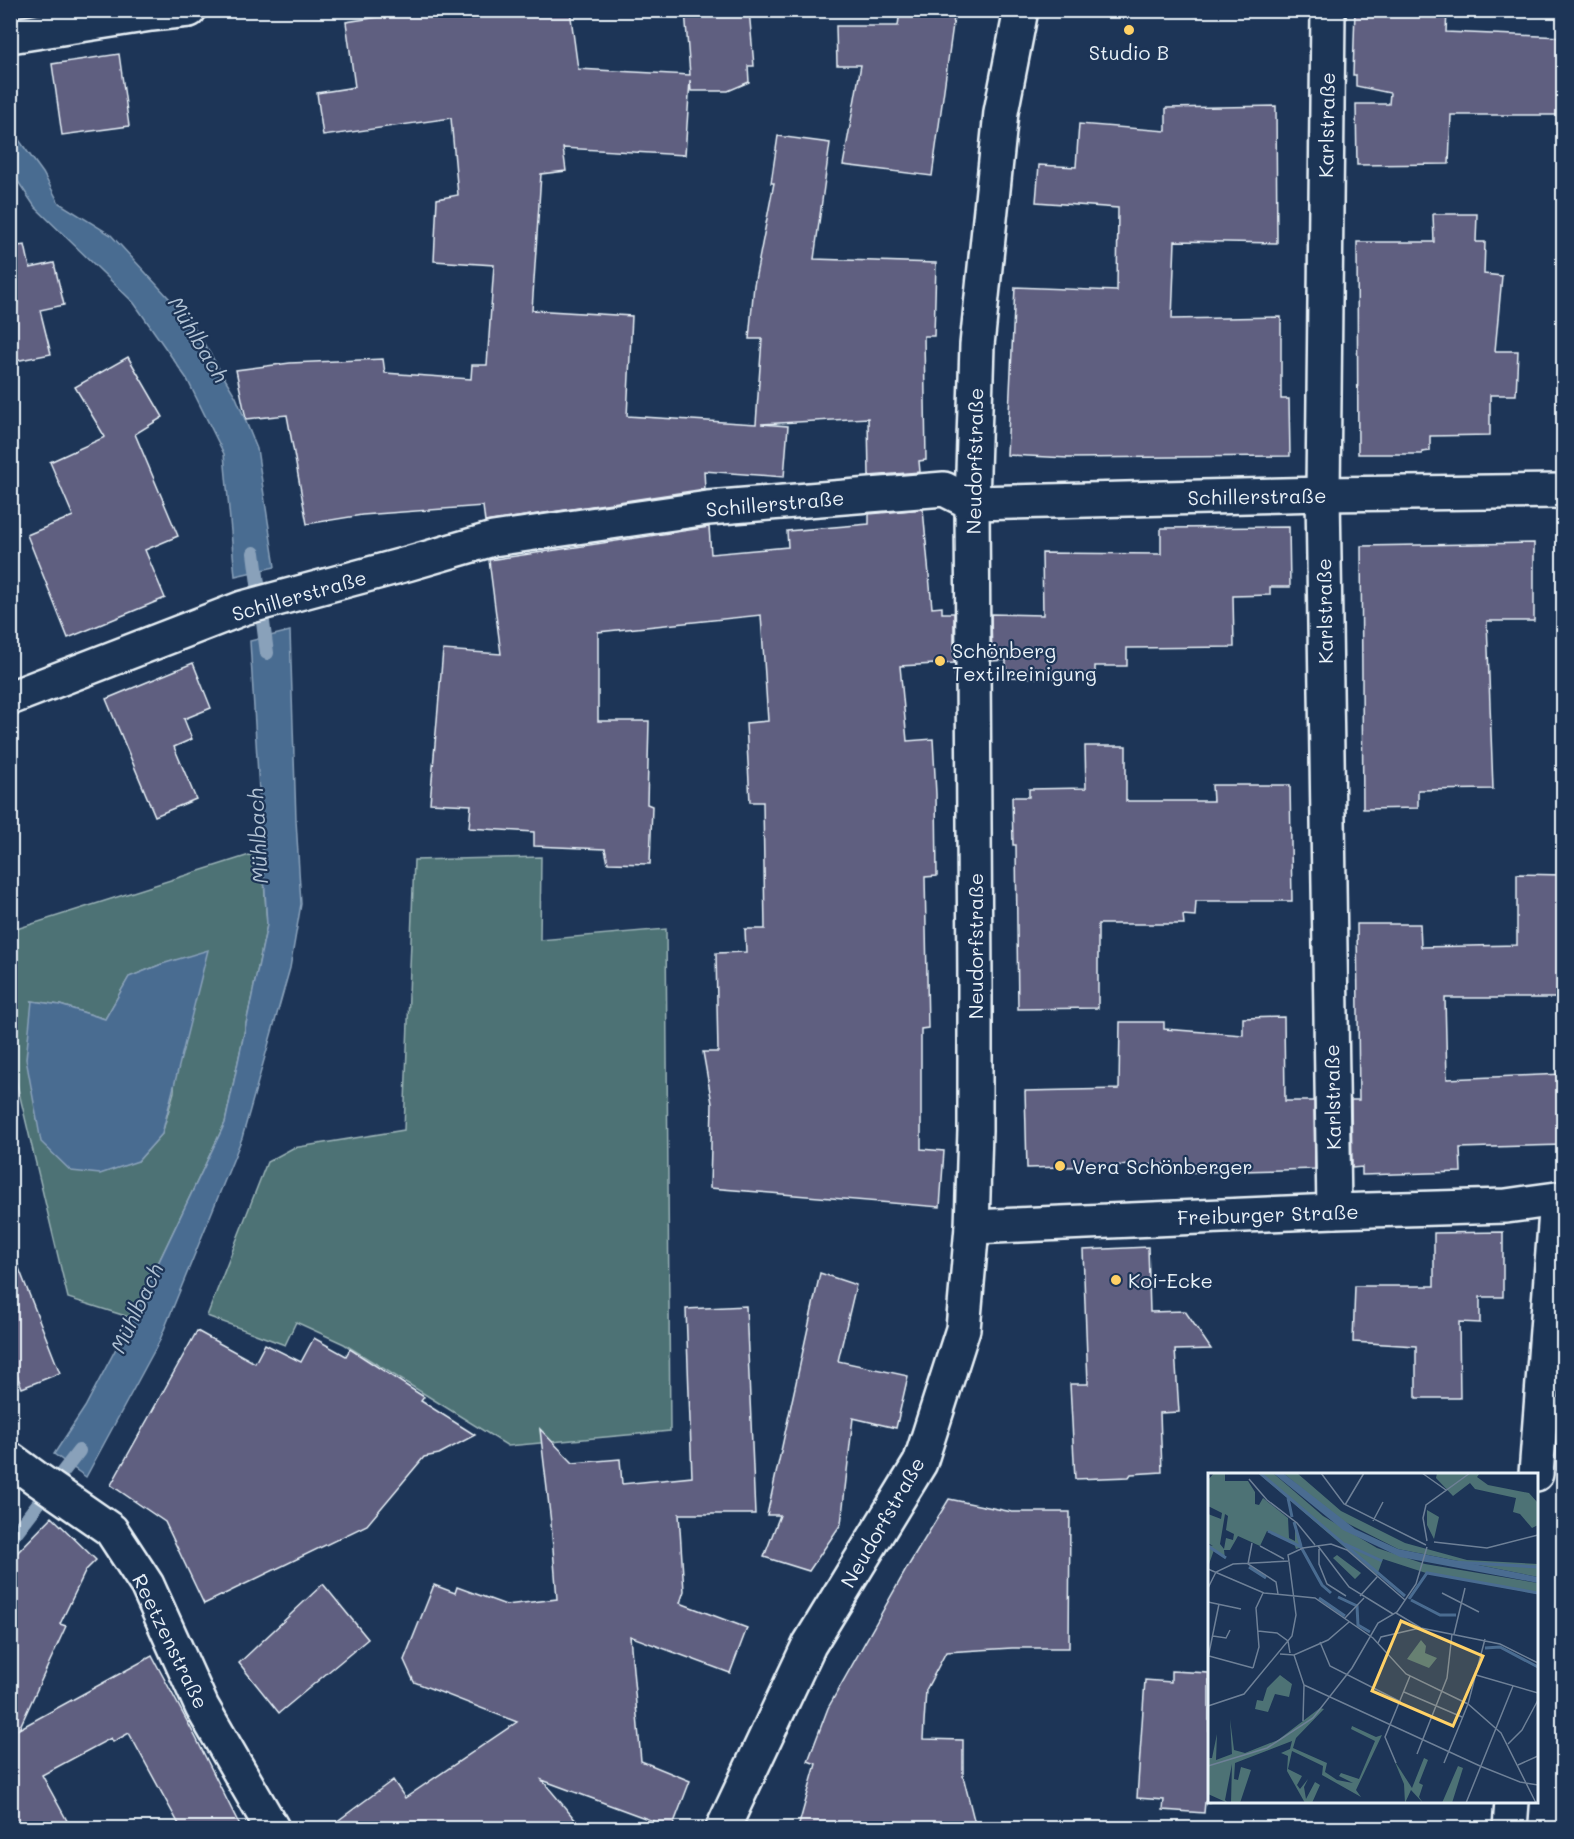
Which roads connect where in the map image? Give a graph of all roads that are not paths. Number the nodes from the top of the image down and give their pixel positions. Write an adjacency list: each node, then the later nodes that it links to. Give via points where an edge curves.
1 (189, 10): 4 (street)
2 (1021, 10): 7 (street, Neudorfstraße, via 1001,112 978,334)
3 (1328, 10): 6 (street, Karlstraße)
4 (10, 36)
5 (1563, 492): 6 (street, Schillerstraße)
6 (1323, 494): 7 (street, Schillerstraße); 10 (street, Karlstraße)
7 (972, 503): 8 (street, Schillerstraße, via 944,489 708,508 493,539 243,608); 11 (street, Neudorfstraße)
8 (10, 698)
9 (1560, 1198): 10 (street, Freiburger Straße, via 1506,1206); 13 (street)
10 (1334, 1211): 11 (street, Freiburger Straße)
11 (972, 1227): 16 (street, Neudorfstraße, via 963,1329 920,1463 809,1646)
12 (10, 1459): 15 (street, Reetzenstraße, via 111,1530 147,1585 202,1707)
13 (1536, 1473)
14 (1512, 1803): 17 (street)
15 (272, 1828)
16 (723, 1828)
17 (1510, 1828)

